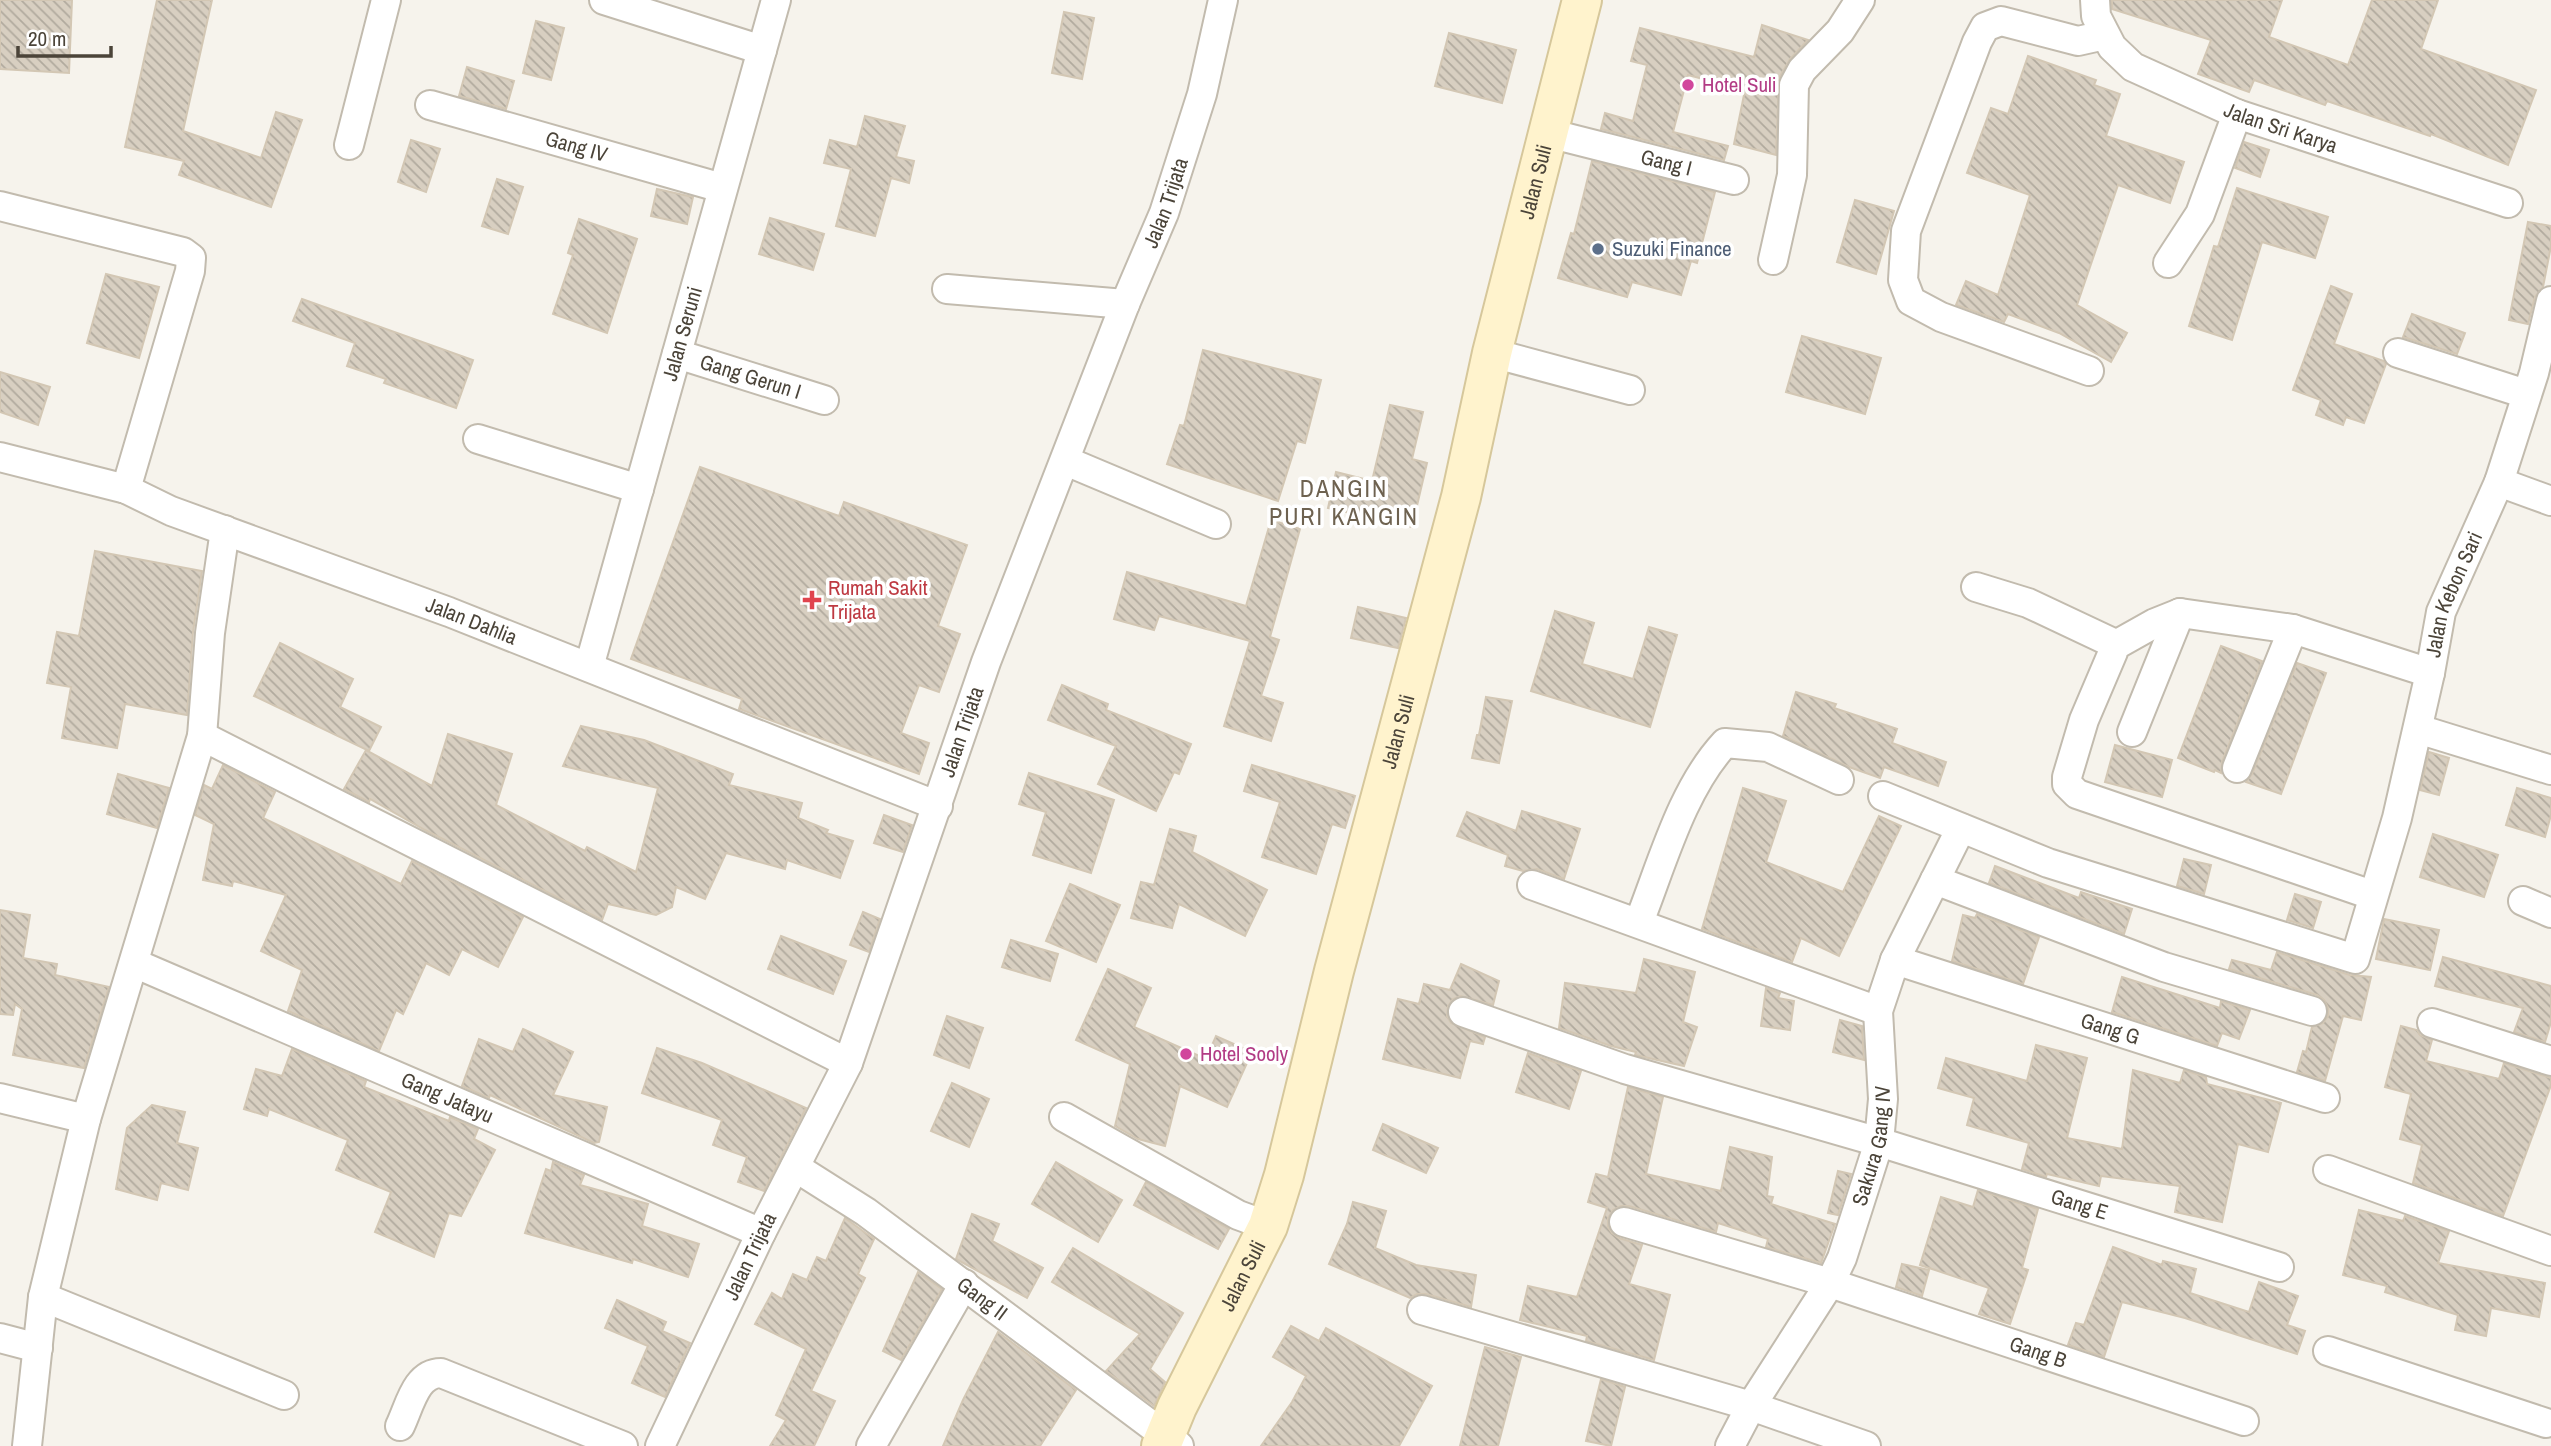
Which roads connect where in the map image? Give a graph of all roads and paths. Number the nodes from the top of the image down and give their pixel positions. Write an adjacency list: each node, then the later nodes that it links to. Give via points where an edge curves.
1 (386, 0): 13 (street)
2 (604, 0): 9 (street)
3 (776, 0): 9 (street, Jalan Seruni)
4 (1223, 0): 22 (street, Jalan Trijata, via 1202,94 1164,213)
5 (1582, 0): 12 (main road, Jalan Suli)
6 (1860, 0): 18 (street, via 1794,85 1791,174)
7 (2095, 0): 8 (street, Jalan Sri Karya)
8 (2105, 35): 11 (street, Jalan Sri Karya, via 2133,67); 26 (street, via 2078,41 2001,21 1985,27 1906,231 1903,280 1911,301 1941,317)
9 (762, 50): 15 (street, Jalan Seruni)
10 (430, 106): 15 (street, Gang IV)
11 (2237, 114): 16 (street, Jalan Sri Karya); 19 (street, via 2200,214)
12 (1548, 134): 14 (street, Gang I); 23 (main road, Jalan Suli)
13 (349, 145)
14 (1734, 180)
15 (722, 188): 25 (street, Jalan Seruni)
16 (2508, 203)
17 (0, 206): 34 (street, via 183,252 191,258)
18 (1773, 260)
19 (2168, 262)
20 (947, 289): 22 (street)
21 (2551, 301): 27 (street, Jalan Kebon Sari)
22 (1125, 304): 32 (street, Jalan Trijata)
23 (1492, 353): 28 (street); 76 (main road, Jalan Suli, via 1461,497)
24 (2398, 353): 27 (street)
25 (677, 354): 29 (street, Gang Gerun I); 35 (street, Jalan Seruni)
26 (2089, 371)
27 (2537, 382): 33 (street, Jalan Kebon Sari)
28 (1630, 390)
29 (824, 400)
30 (478, 439): 35 (street)
31 (0, 457): 34 (street, Jalan Dahlia)
32 (1066, 461): 37 (street); 52 (street, Jalan Trijata, via 986,662)
33 (2499, 482): 36 (street); 44 (street, Jalan Kebon Sari, via 2441,612)
34 (126, 489): 38 (street, Jalan Dahlia)
35 (639, 489): 43 (street, Jalan Seruni)
36 (2551, 501)
37 (1216, 524)
38 (225, 530): 43 (street, Jalan Dahlia); 47 (street)
39 (1976, 587): 42 (street, via 2028,603)
40 (2180, 613): 41 (street); 42 (street); 46 (street)
41 (2293, 629): 44 (street); 48 (street)
42 (2114, 646): 56 (street, via 2067,777 2071,790)
43 (589, 667): 52 (street, Jalan Dahlia)
44 (2430, 673): 45 (street, Jalan Kebon Sari)
45 (2417, 729): 49 (street); 56 (street, Jalan Kebon Sari)
46 (2132, 732)
47 (202, 736): 61 (street); 67 (street)
48 (2237, 768)
49 (2551, 771)
50 (1839, 780): 59 (street, via 1768,747 1725,743 1686,803)
51 (1883, 796): 53 (street)
52 (938, 806): 67 (street, Jalan Trijata)
53 (1961, 828): 54 (street, Sakura Gang IV); 56 (street, Jalan Kebon Sari, via 2048,863 2356,959)
54 (1935, 880): 60 (street, Sakura Gang IV); 63 (street, via 2164,967)
55 (1532, 885): 59 (street)
56 (2374, 892)
57 (2523, 901): 58 (street)
58 (2551, 914)
59 (1639, 922): 62 (street)
60 (1895, 960): 62 (street, Sakura Gang IV); 69 (street, Gang G)
61 (134, 963): 71 (street); 77 (street, Gang Jatayu)
62 (1878, 1011): 72 (street, Sakura Gang IV, via 1883,1099)
63 (2312, 1011)
64 (1463, 1012): 72 (street, Gang E, via 1625,1069)
65 (2432, 1023): 66 (street)
66 (2551, 1061)
67 (848, 1063): 73 (street, Jalan Trijata)
68 (0, 1098): 71 (street)
69 (2325, 1098)
70 (1064, 1117): 76 (street, via 1238,1216)
71 (86, 1119): 82 (street)
72 (1879, 1142): 79 (street, Gang E); 81 (street, Sakura Gang IV)
73 (795, 1167): 77 (street, Jalan Trijata); 80 (street, Gang II)
74 (2328, 1170): 78 (street)
75 (1623, 1222): 81 (street, Gang B)
76 (1268, 1226): 92 (main road, Jalan Suli, via 1177,1407)
77 (761, 1233): 95 (street, Jalan Trijata)
78 (2551, 1251)
79 (2280, 1267)
80 (964, 1283): 92 (street, Gang II); 96 (street)
81 (1830, 1283): 88 (street, Sakura Gang IV); 89 (street, Gang B)
82 (43, 1297): 85 (street); 87 (street)
83 (1422, 1310): 88 (street)
84 (0, 1338): 85 (street)
85 (38, 1348): 93 (street)
86 (2328, 1351): 91 (street)
87 (284, 1395)
88 (1751, 1406): 97 (street, Sakura Gang IV); 98 (street)
89 (2244, 1421)
90 (400, 1426): 94 (street, via 422,1379 441,1373)
91 (2544, 1426)
92 (1169, 1442)
93 (27, 1446)
94 (623, 1446)
95 (660, 1446)
96 (871, 1446)
97 (1730, 1446)
98 (1866, 1446)

